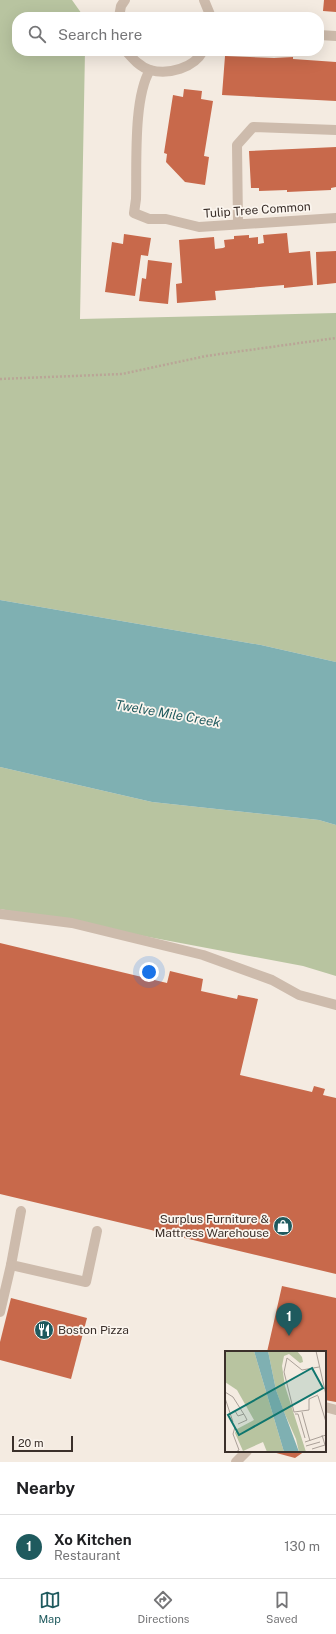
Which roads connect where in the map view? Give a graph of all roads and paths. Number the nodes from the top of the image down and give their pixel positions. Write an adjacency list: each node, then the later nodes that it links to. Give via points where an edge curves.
1 (204, 0): 4 (street)
2 (120, 2): 3 (street)
3 (119, 12)
4 (209, 12)
5 (324, 35): 6 (street)
6 (336, 36)
7 (131, 56): 9 (street)
8 (198, 56): 9 (street, via 192,63 178,70)
9 (150, 70): 12 (street, Tulip Tree Common, via 145,78 138,111 134,213 149,219 166,219 199,227)
10 (336, 130): 12 (street, via 253,127 237,144)
11 (336, 218): 12 (street, Tulip Tree Common)
12 (238, 224)
13 (336, 338): 14 (path, via 206,356 122,374)
14 (0, 379)
15 (0, 914): 16 (street, via 72,923 203,955 272,980 299,995)
16 (336, 1005)
17 (21, 1211): 19 (street)
18 (98, 1231): 19 (street, via 86,1282)
19 (11, 1265): 20 (street)
20 (0, 1312)
21 (326, 1407): 22 (street)
22 (336, 1410)
23 (246, 1452): 24 (street)
24 (236, 1462)

